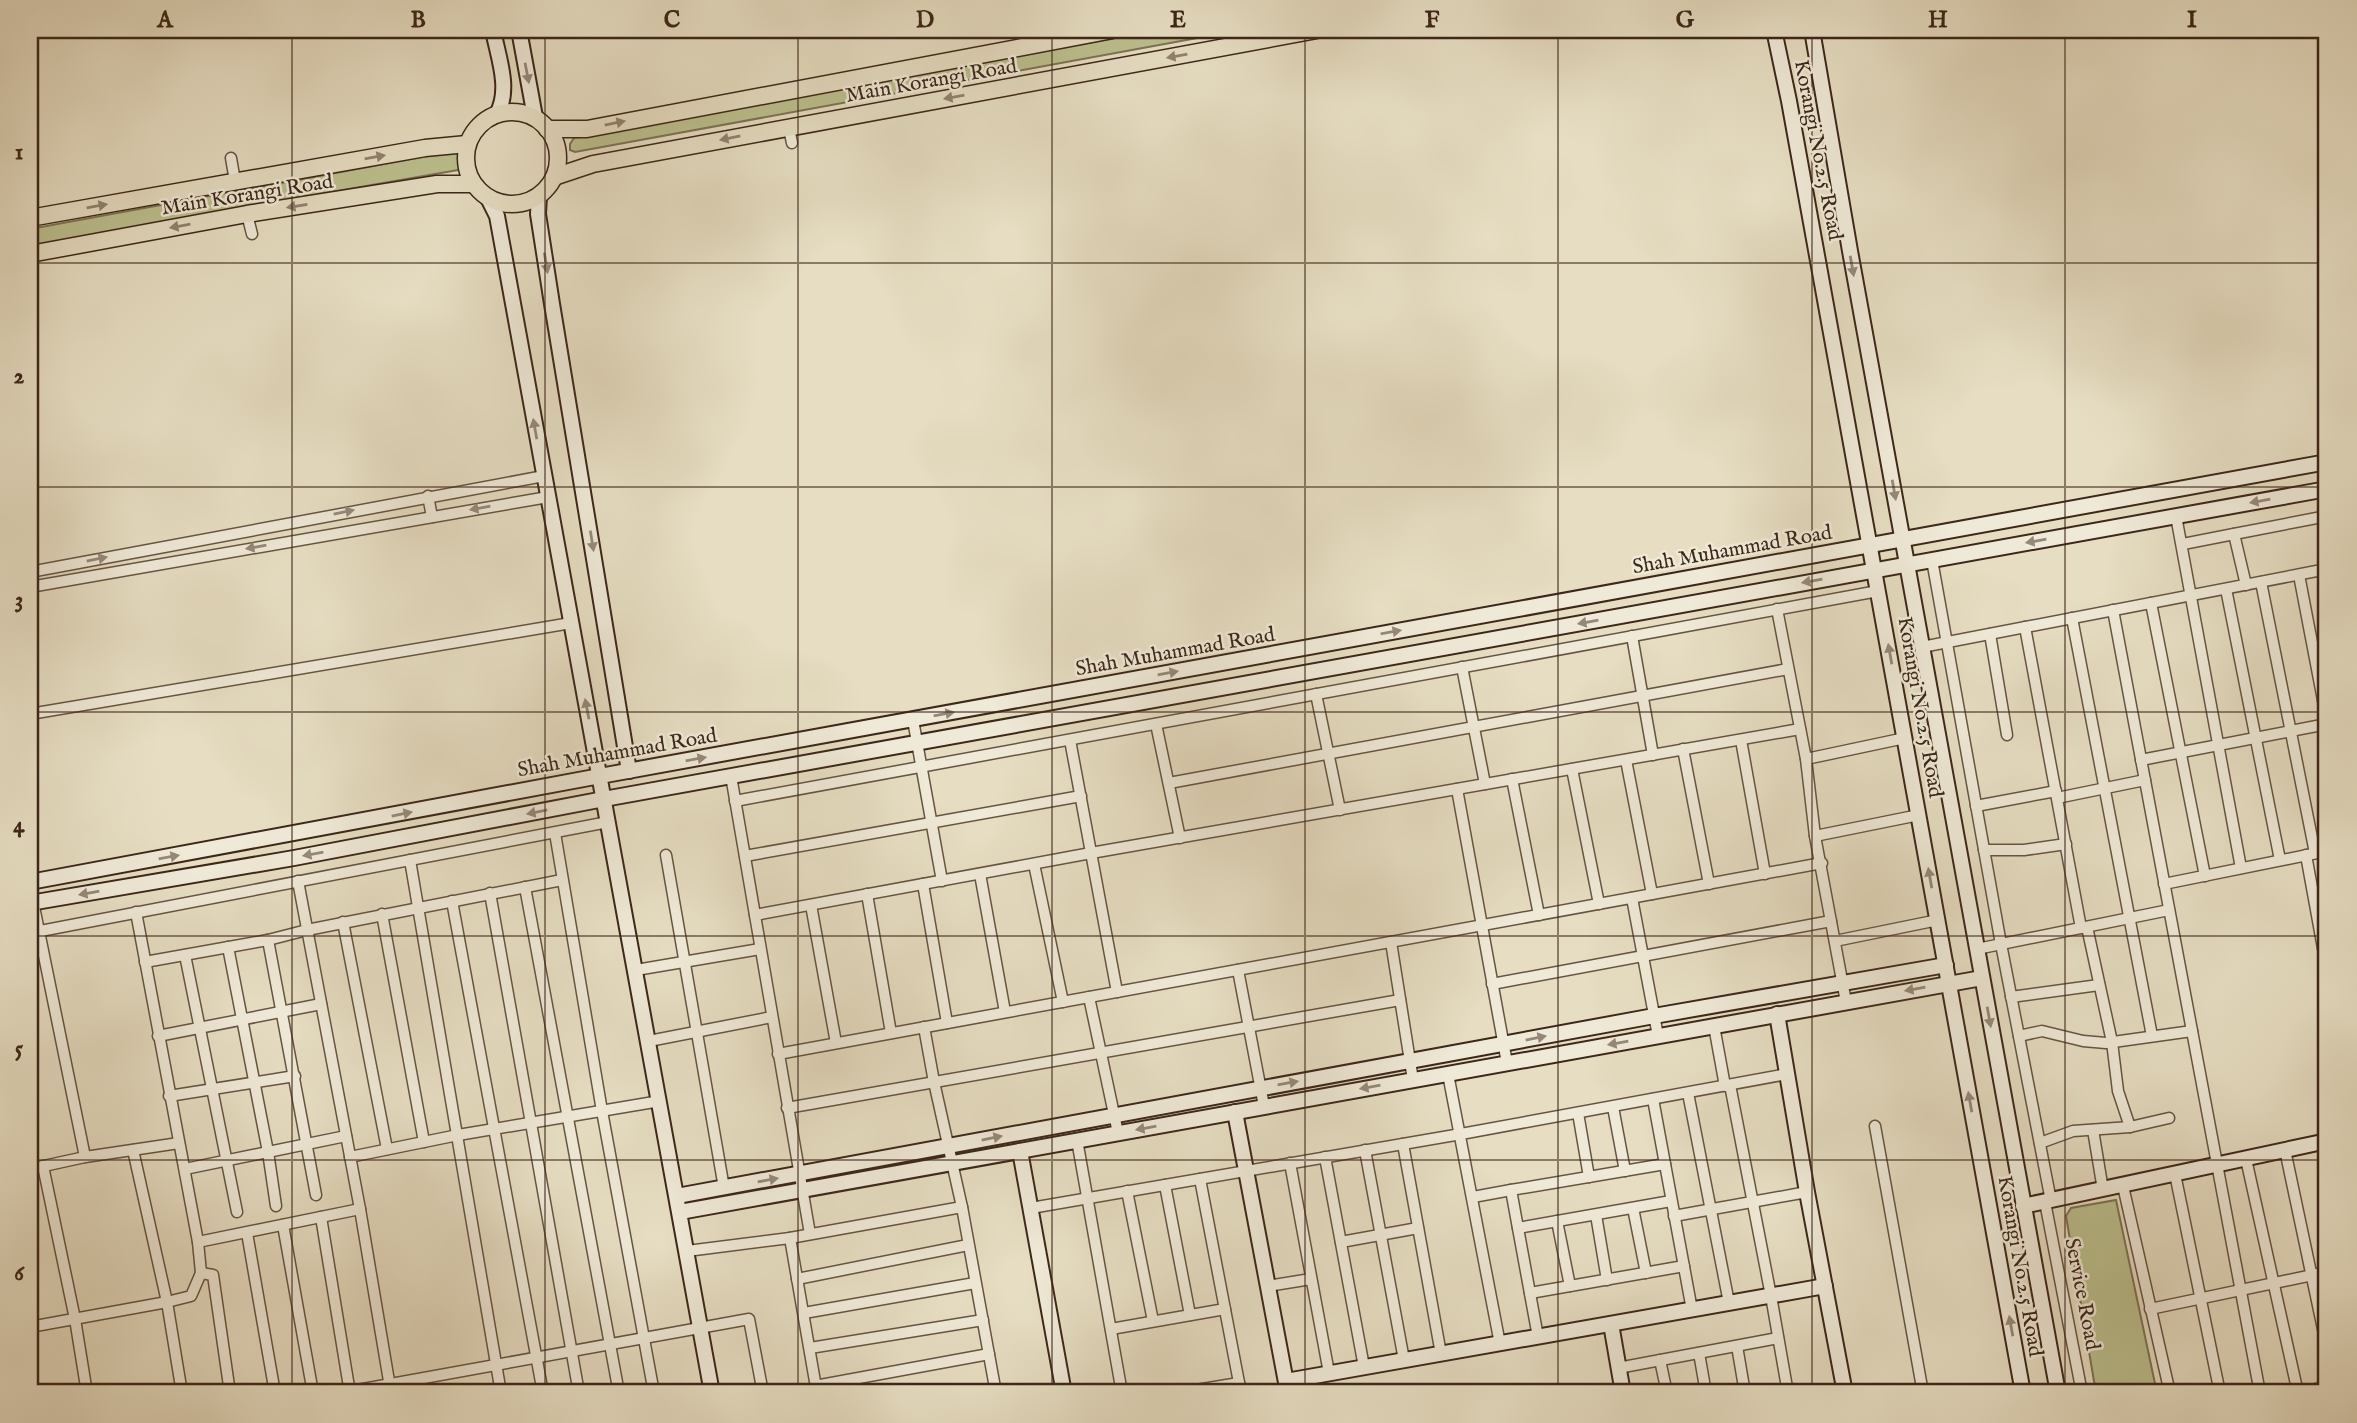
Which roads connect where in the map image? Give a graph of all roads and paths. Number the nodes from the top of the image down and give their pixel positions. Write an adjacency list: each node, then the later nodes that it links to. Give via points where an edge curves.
1 (493, 30): 7 (street, via 504,86)
2 (519, 30): 8 (street, one-way to 8)
3 (1113, 30): 8 (main road, Main Korangi Road, one-way to 3, via 587,129)
4 (1317, 30): 11 (main road, Main Korangi Road, one-way to 11, via 790,135 593,164)
5 (1774, 30): 32 (street, Korangi No.2.5 Road)
6 (1811, 30): 30 (street, Korangi No.2.5 Road, one-way to 30)
7 (498, 114): 8 (main road, via 513,112); 9 (main road, via 481,124)
8 (541, 123): 11 (main road, via 558,152)
9 (467, 144): 12 (main road, Main Korangi Road, one-way to 9); 13 (main road, via 465,159)
10 (231, 159): 12 (street)
11 (554, 177): 14 (main road)
12 (235, 181): 17 (main road, Main Korangi Road, one-way to 12)
13 (472, 184): 15 (main road); 16 (main road, Main Korangi Road, one-way to 16, via 437,184)
14 (539, 196): 15 (main road, via 514,205); 85 (street, one-way to 85, via 548,278)
15 (488, 198): 21 (street, one-way to 15, via 497,216)
16 (247, 214): 18 (street); 19 (main road, Main Korangi Road, one-way to 19)
17 (30, 218)
18 (252, 234)
19 (30, 254)
20 (2327, 462): 30 (street, Shah Muhammad Road)
21 (544, 476): 23 (street); 24 (street)
22 (2327, 489): 25 (street, Shah Muhammad Road, one-way to 25)
23 (428, 496): 27 (street); 29 (street, one-way to 23)
24 (548, 497): 27 (street, one-way to 27); 50 (street)
25 (2176, 516): 31 (street); 34 (street, Shah Muhammad Road, one-way to 34)
26 (2327, 516): 28 (street)
27 (432, 517): 33 (street, one-way to 33)
28 (2234, 534): 31 (street); 41 (street)
29 (204, 538): 33 (street); 38 (street, one-way to 29)
30 (1903, 540): 32 (street, Shah Muhammad Road); 35 (street, Korangi No.2.5 Road)
31 (2183, 544): 45 (street)
32 (1870, 545): 37 (street, Korangi No.2.5 Road); 56 (street, Shah Muhammad Road, one-way to 32)
33 (208, 555): 42 (street)
34 (1932, 560): 35 (street, Shah Muhammad Road); 54 (street, Service Road)
35 (1907, 565): 37 (street, Shah Muhammad Road); 55 (street, Korangi No.2.5 Road)
36 (2327, 569): 39 (street)
37 (1874, 570): 44 (street, Korangi No.2.5 Road); 59 (street, Shah Muhammad Road, one-way to 59)
38 (30, 572)
39 (2299, 575): 40 (street); 64 (street)
40 (2260, 582): 41 (street); 68 (street)
41 (2246, 585): 43 (street)
42 (30, 587)
43 (2226, 589): 45 (street); 71 (street)
44 (1878, 591): 47 (street); 70 (street, Korangi No.2.5 Road, one-way to 44)
45 (2192, 595): 46 (street); 75 (street)
46 (2151, 603): 48 (street); 77 (street)
47 (1777, 609): 53 (street); 58 (street)
48 (2113, 610): 49 (street); 82 (street)
49 (2072, 618): 51 (street); 93 (street)
50 (571, 623): 62 (street); 86 (street, one-way to 50)
51 (2025, 627): 52 (street); 94 (street)
52 (1990, 634): 54 (street); 69 (street)
53 (1632, 636): 57 (street); 61 (street)
54 (1945, 642): 55 (street); 98 (street, Service Road)
55 (1922, 647): 158 (street, Korangi No.2.5 Road)
56 (1292, 651): 59 (street); 63 (street, Shah Muhammad Road, one-way to 56)
57 (1462, 667): 60 (street); 66 (street)
58 (1788, 669): 61 (street); 67 (street)
59 (1296, 674): 74 (street, Shah Muhammad Road)
60 (1316, 694): 65 (street); 78 (street)
61 (1643, 697): 66 (street); 79 (street)
62 (30, 714)
63 (913, 720): 74 (street); 85 (street, Shah Muhammad Road, one-way to 63)
64 (2327, 723): 68 (street)
65 (1156, 724): 72 (street); 90 (street)
66 (1474, 727): 78 (street); 91 (street)
67 (1800, 729): 73 (street); 80 (street)
68 (2290, 732): 71 (street); 110 (street)
69 (2007, 735)
70 (1905, 738): 80 (street); 100 (street, Korangi No.2.5 Road)
71 (2256, 738): 75 (street); 114 (street)
72 (1070, 740): 83 (street); 95 (street)
73 (1741, 740): 76 (street); 119 (street)
74 (917, 743): 83 (street); 87 (street, Shah Muhammad Road)
75 (2219, 745): 77 (street); 117 (street)
76 (1684, 750): 79 (street); 126 (street)
77 (2180, 753): 82 (street); 120 (street)
78 (1328, 754): 90 (street); 99 (street)
79 (1653, 755): 81 (street)
80 (1806, 759): 104 (street)
81 (1626, 760): 84 (street); 132 (street)
82 (2141, 760): 89 (street)
83 (922, 767): 97 (street); 102 (street)
84 (1572, 769): 88 (street); 136 (street)
85 (629, 771): 86 (street, Shah Muhammad Road); 96 (street)
86 (600, 776): 96 (street); 124 (street, Shah Muhammad Road, one-way to 86)
87 (731, 776): 96 (street, Shah Muhammad Road); 97 (street)
88 (1512, 779): 91 (street); 143 (street)
89 (2145, 780): 93 (street); 127 (street)
90 (1169, 783): 105 (street)
91 (1485, 784): 92 (street)
92 (1457, 789): 99 (street); 148 (street)
93 (2104, 789): 94 (street); 144 (street)
94 (2057, 794): 98 (street); 106 (street)
95 (1081, 796): 102 (street); 109 (street)
96 (604, 799): 101 (street); 135 (street, Shah Muhammad Road, one-way to 135)
97 (736, 801): 112 (street)
98 (1976, 806): 107 (street, Service Road)
99 (1340, 810): 105 (street)
100 (1919, 815): 104 (street); 145 (street, Korangi No.2.5 Road, one-way to 100)
101 (608, 822): 103 (street); 164 (street)
102 (931, 823): 112 (street); 123 (street)
103 (555, 832): 113 (street); 121 (street)
104 (1815, 836): 116 (street)
105 (1180, 838): 109 (street)
106 (2066, 844): 107 (street); 149 (street)
107 (1984, 850): 155 (street, Service Road)
108 (2327, 851): 110 (street)
109 (1091, 853): 115 (street); 172 (street)
110 (2310, 854): 114 (street); 166 (street)
111 (666, 855): 162 (street)
112 (745, 856): 142 (street)
113 (410, 860): 122 (street); 138 (street)
114 (2280, 860): 117 (street)
115 (1034, 863): 118 (street); 176 (street)
116 (1822, 863): 119 (street); 146 (street)
117 (2241, 868): 120 (street)
118 (980, 874): 123 (street); 180 (street)
119 (1765, 874): 126 (street)
120 (2205, 876): 127 (street)
121 (562, 880): 129 (street); 221 (street)
122 (298, 881): 140 (street); 150 (street)
123 (942, 881): 125 (street)
124 (30, 882)
125 (923, 884): 131 (street); 185 (street)
126 (1709, 884): 132 (street)
127 (2164, 884): 139 (street)
128 (30, 887): 135 (street)
129 (525, 887): 130 (street); 225 (street)
130 (490, 893): 134 (street); 227 (street)
131 (867, 894): 137 (street); 192 (street)
132 (1652, 894): 133 (street)
133 (1632, 898): 136 (street); 160 (street)
134 (453, 901): 138 (street); 230 (street)
135 (31, 903): 151 (street)
136 (1599, 904): 143 (street)
137 (811, 905): 142 (street); 199 (street)
138 (418, 907): 141 (street); 234 (street)
139 (2169, 911): 144 (street); 190 (street)
140 (136, 912): 151 (street); 161 (street)
141 (382, 914): 147 (street); 237 (street)
142 (755, 915): 157 (street)
143 (1539, 915): 148 (street)
144 (2128, 919): 149 (street); 196 (street)
145 (1938, 920): 153 (street); 163 (street, Korangi No.2.5 Road)
146 (1831, 921): 153 (street); 160 (street)
147 (343, 922): 150 (street); 244 (street)
148 (1482, 926): 154 (street); 170 (street)
149 (2084, 927): 155 (street); 171 (street)
150 (307, 930): 152 (street); 178 (street)
151 (34, 932): 250 (street)
152 (268, 940): 156 (street); 179 (street)
153 (1835, 941): 168 (street)
154 (1391, 942): 165 (street); 175 (street)
155 (2001, 944): 158 (street); 174 (street, Service Road)
156 (228, 947): 159 (street); 184 (street)
157 (760, 949): 162 (street); 183 (street)
158 (1977, 949): 167 (street, Korangi No.2.5 Road)
159 (185, 955): 161 (street); 189 (street)
160 (1643, 956): 170 (street); 182 (street)
161 (145, 962): 193 (street)
162 (684, 962): 164 (street); 191 (street)
163 (1946, 965): 168 (street); 169 (street, Korangi No.2.5 Road)
164 (636, 970): 197 (street)
165 (1238, 970): 172 (street); 186 (street)
166 (2327, 970)
167 (1982, 978): 169 (street); 285 (street, Korangi No.2.5 Road, one-way to 285)
168 (1842, 983): 177 (street); 182 (street)
169 (1949, 983): 177 (street, one-way to 177); 389 (street, Korangi No.2.5 Road, one-way to 169)
170 (1492, 984): 200 (street)
171 (2099, 985): 174 (street); 198 (street)
172 (1118, 992): 173 (street)
173 (1089, 997): 176 (street); 201 (street)
174 (2011, 997): 195 (street, Service Road)
175 (1400, 1000): 186 (street); 203 (street)
176 (1063, 1002): 180 (street)
177 (1846, 1002): 181 (street)
178 (321, 1004): 179 (street); 235 (street)
179 (282, 1012): 184 (street); 207 (street)
180 (1004, 1013): 185 (street)
181 (1777, 1014): 187 (street); 206 (street)
182 (1654, 1016): 194 (street); 200 (street, one-way to 182)
183 (772, 1017): 191 (street); 202 (street)
184 (241, 1020): 189 (street); 210 (street)
185 (947, 1023): 188 (street)
186 (1248, 1026): 201 (street); 212 (street)
187 (1714, 1026): 194 (street); 211 (street)
188 (924, 1027): 192 (street); 209 (street)
189 (199, 1028): 193 (street); 213 (street)
190 (2192, 1031): 196 (street); 259 (street)
191 (696, 1032): 197 (street); 271 (street)
192 (891, 1033): 199 (street)
193 (158, 1036): 215 (street)
194 (1658, 1036): 204 (street, one-way to 204)
195 (2019, 1036): 198 (street, via 2042,1031 2083,1041); 240 (street, Service Road)
196 (2152, 1037): 198 (street)
197 (649, 1041): 217 (street)
198 (2112, 1042): 229 (street, via 2118,1091)
199 (836, 1043): 202 (street)
200 (1504, 1044): 203 (street); 204 (street)
201 (1101, 1052): 209 (street); 224 (street)
202 (778, 1054): 220 (street)
203 (1410, 1062): 208 (street); 212 (street, one-way to 203)
204 (1507, 1063): 205 (street)
205 (1448, 1074): 208 (street); 233 (street)
206 (1787, 1074): 211 (street); 276 (street)
207 (295, 1076): 210 (street); 241 (street)
208 (1413, 1080): 218 (street, one-way to 218)
209 (934, 1082): 220 (street); 243 (street)
210 (254, 1083): 213 (street); 249 (street)
211 (1728, 1085): 214 (street); 282 (street)
212 (1260, 1088): 218 (street); 224 (street)
213 (212, 1090): 215 (street); 254 (street)
214 (1688, 1093): 216 (street); 290 (street)
215 (169, 1096): 239 (street)
216 (1653, 1100): 219 (street); 257 (street)
217 (660, 1101): 221 (street); 278 (street)
218 (1264, 1106): 222 (street)
219 (1614, 1107): 223 (street); 264 (street)
220 (787, 1108): 266 (street)
221 (603, 1111): 225 (street); 340 (street)
222 (1236, 1112): 232 (street, one-way to 232); 263 (street)
223 (1578, 1113): 233 (street); 267 (street)
224 (1114, 1114): 232 (street); 243 (street, one-way to 224)
225 (567, 1117): 227 (street); 343 (street)
226 (2169, 1118): 229 (street)
227 (530, 1123): 230 (street); 347 (street)
228 (1875, 1125): 388 (street)
229 (2130, 1127): 231 (street)
230 (494, 1129): 234 (street); 351 (street)
231 (2093, 1130): 240 (street, via 2073,1131); 273 (street)
232 (1118, 1133): 236 (street)
233 (1461, 1134): 242 (street); 279 (street)
234 (458, 1135): 237 (street); 354 (street)
235 (346, 1136): 241 (street); 251 (street)
236 (1077, 1140): 248 (street); 280 (street)
237 (424, 1142): 244 (street)
238 (2324, 1142): 247 (street); 261 (street)
239 (179, 1143): 245 (street); 260 (street)
240 (2040, 1143): 283 (street, Service Road)
241 (307, 1144): 249 (street); 277 (street)
242 (1403, 1144): 246 (street); 298 (street)
243 (948, 1146): 255 (street); 266 (street)
244 (387, 1149): 251 (street)
245 (133, 1150): 250 (street); 325 (street)
246 (1365, 1150): 252 (street); 302 (street)
247 (2285, 1150): 253 (street); 312 (street)
248 (1020, 1151): 255 (street); 287 (street)
249 (268, 1152): 254 (street); 284 (street)
250 (85, 1157): 258 (street)
251 (350, 1157): 289 (street)
252 (1325, 1157): 256 (street); 305 (street)
253 (2246, 1159): 259 (street); 317 (street)
254 (227, 1160): 260 (street); 291 (street)
255 (952, 1163): 274 (street); 286 (street)
256 (1290, 1163): 263 (street); 314 (street)
257 (1665, 1164): 264 (street); 281 (street)
258 (43, 1166): 262 (street); 332 (street)
259 (2217, 1166): 265 (street); 321 (street)
260 (185, 1168): 304 (street)
261 (2327, 1168)
262 (30, 1169)
263 (1247, 1170): 268 (street); 318 (street)
264 (1625, 1171): 267 (street)
265 (2175, 1174): 270 (street); 324 (street)
266 (798, 1175): 271 (street, one-way to 266); 274 (street)
267 (1589, 1177): 272 (street)
268 (1200, 1179): 269 (street); 327 (street)
269 (1165, 1185): 275 (street); 331 (street)
270 (2123, 1186): 273 (street); 328 (street)
271 (724, 1188): 278 (street)
272 (1511, 1190): 279 (street); 299 (street)
273 (2103, 1190): 283 (street)
274 (801, 1191): 292 (street); 301 (street)
275 (1127, 1191): 280 (street); 334 (street)
276 (1807, 1192): 282 (street); 320 (street)
277 (316, 1195)
278 (677, 1196): 292 (street)
279 (1473, 1197): 342 (street)
280 (1088, 1198): 287 (street); 338 (street)
281 (1671, 1201): 288 (street); 294 (street)
282 (1753, 1202): 290 (street); 323 (street)
283 (2048, 1202): 285 (street); 391 (street, Service Road)
284 (276, 1206)
285 (2024, 1206): 390 (street, Korangi No.2.5 Road)
286 (962, 1207): 301 (street); 306 (street)
287 (1031, 1208): 379 (street)
288 (1633, 1208): 293 (street); 311 (street)
289 (360, 1209): 295 (street); 361 (street)
290 (1711, 1210): 294 (street); 326 (street)
291 (237, 1212)
292 (680, 1212): 307 (street)
293 (1596, 1215): 296 (street); 315 (street)
294 (1674, 1216): 308 (street)
295 (321, 1217): 297 (street); 370 (street)
296 (1558, 1222): 299 (street); 319 (street)
297 (283, 1225): 300 (street); 369 (street)
298 (1418, 1228): 302 (street); 350 (street)
299 (1518, 1228): 322 (street)
300 (247, 1233): 304 (street); 368 (street)
301 (810, 1234): 303 (street)
302 (1382, 1234): 305 (street); 352 (street)
303 (790, 1238): 307 (street); 313 (street)
304 (198, 1242): 310 (street)
305 (1341, 1242): 355 (street)
306 (968, 1245): 313 (street); 316 (street)
307 (687, 1251): 337 (street)
308 (1684, 1266): 311 (street); 329 (street)
309 (2327, 1272): 312 (street)
310 (201, 1273): 325 (street, via 191,1296); 367 (street, via 213,1275)
311 (1646, 1273): 315 (street)
312 (2312, 1275): 317 (street); 346 (street)
313 (797, 1279): 330 (street)
314 (1311, 1279): 318 (street); 357 (street)
315 (1607, 1280): 319 (street)
316 (975, 1283): 330 (street); 333 (street)
317 (2274, 1283): 321 (street); 395 (street)
318 (1268, 1286): 358 (street)
319 (1570, 1286): 322 (street)
320 (1825, 1286): 323 (street); 387 (street)
321 (2240, 1290): 324 (street); 394 (street)
322 (1530, 1293): 339 (street)
323 (1771, 1296): 326 (street); 341 (street)
324 (2200, 1298): 328 (street); 393 (street)
325 (167, 1303): 332 (street); 366 (street)
326 (1729, 1303): 329 (street)
327 (1225, 1308): 331 (street); 360 (street)
328 (2150, 1308): 392 (street)
329 (1692, 1310): 335 (street)
330 (804, 1313): 345 (street)
331 (1190, 1315): 334 (street)
332 (75, 1318): 336 (street); 365 (street)
333 (983, 1320): 345 (street); 349 (street)
334 (1153, 1321): 338 (street)
335 (1611, 1324): 339 (street); 356 (street)
336 (30, 1327)
337 (701, 1327): 340 (street); 376 (street); 377 (street, via 749,1319)
338 (1111, 1329): 380 (street)
339 (1538, 1337): 342 (street)
340 (644, 1338): 343 (street); 375 (street)
341 (1778, 1338): 344 (street); 386 (street)
342 (1500, 1343): 350 (street)
343 (610, 1345): 347 (street); 374 (street)
344 (1737, 1346): 348 (street); 385 (street)
345 (810, 1348): 362 (street)
346 (2327, 1348)
347 (572, 1352): 351 (street); 373 (street)
348 (1699, 1353): 353 (street); 384 (street)
349 (989, 1354): 362 (street); 364 (street)
350 (1441, 1354): 352 (street)
351 (536, 1359): 354 (street); 372 (street)
352 (1404, 1360): 355 (street)
353 (1660, 1360): 356 (street); 383 (street)
354 (496, 1366): 361 (street); 371 (street)
355 (1364, 1367): 357 (street)
356 (1618, 1368): 382 (street)
357 (1329, 1373): 358 (street)
358 (1287, 1387)
359 (2327, 1387): 395 (street)
360 (1240, 1388): 363 (street)
361 (390, 1389): 370 (street)
362 (816, 1390)
363 (1202, 1391): 381 (street)
364 (996, 1392): 378 (street)
365 (87, 1393)
366 (182, 1393)
367 (230, 1393)
368 (275, 1393)
369 (313, 1393)
370 (347, 1393)
371 (501, 1393)
372 (543, 1393)
373 (579, 1393)
374 (619, 1393)
375 (654, 1393)
376 (712, 1393)
377 (763, 1393)
378 (982, 1393)
379 (1064, 1393)
380 (1122, 1393)
381 (1178, 1393)
382 (1623, 1393)
383 (1667, 1393)
384 (1706, 1393)
385 (1745, 1393)
386 (1788, 1393)
387 (1845, 1393)
388 (1923, 1393)
389 (2023, 1393)
390 (2058, 1393)
391 (2082, 1393)
392 (2170, 1393)
393 (2220, 1393)
394 (2260, 1393)
395 (2297, 1393)

